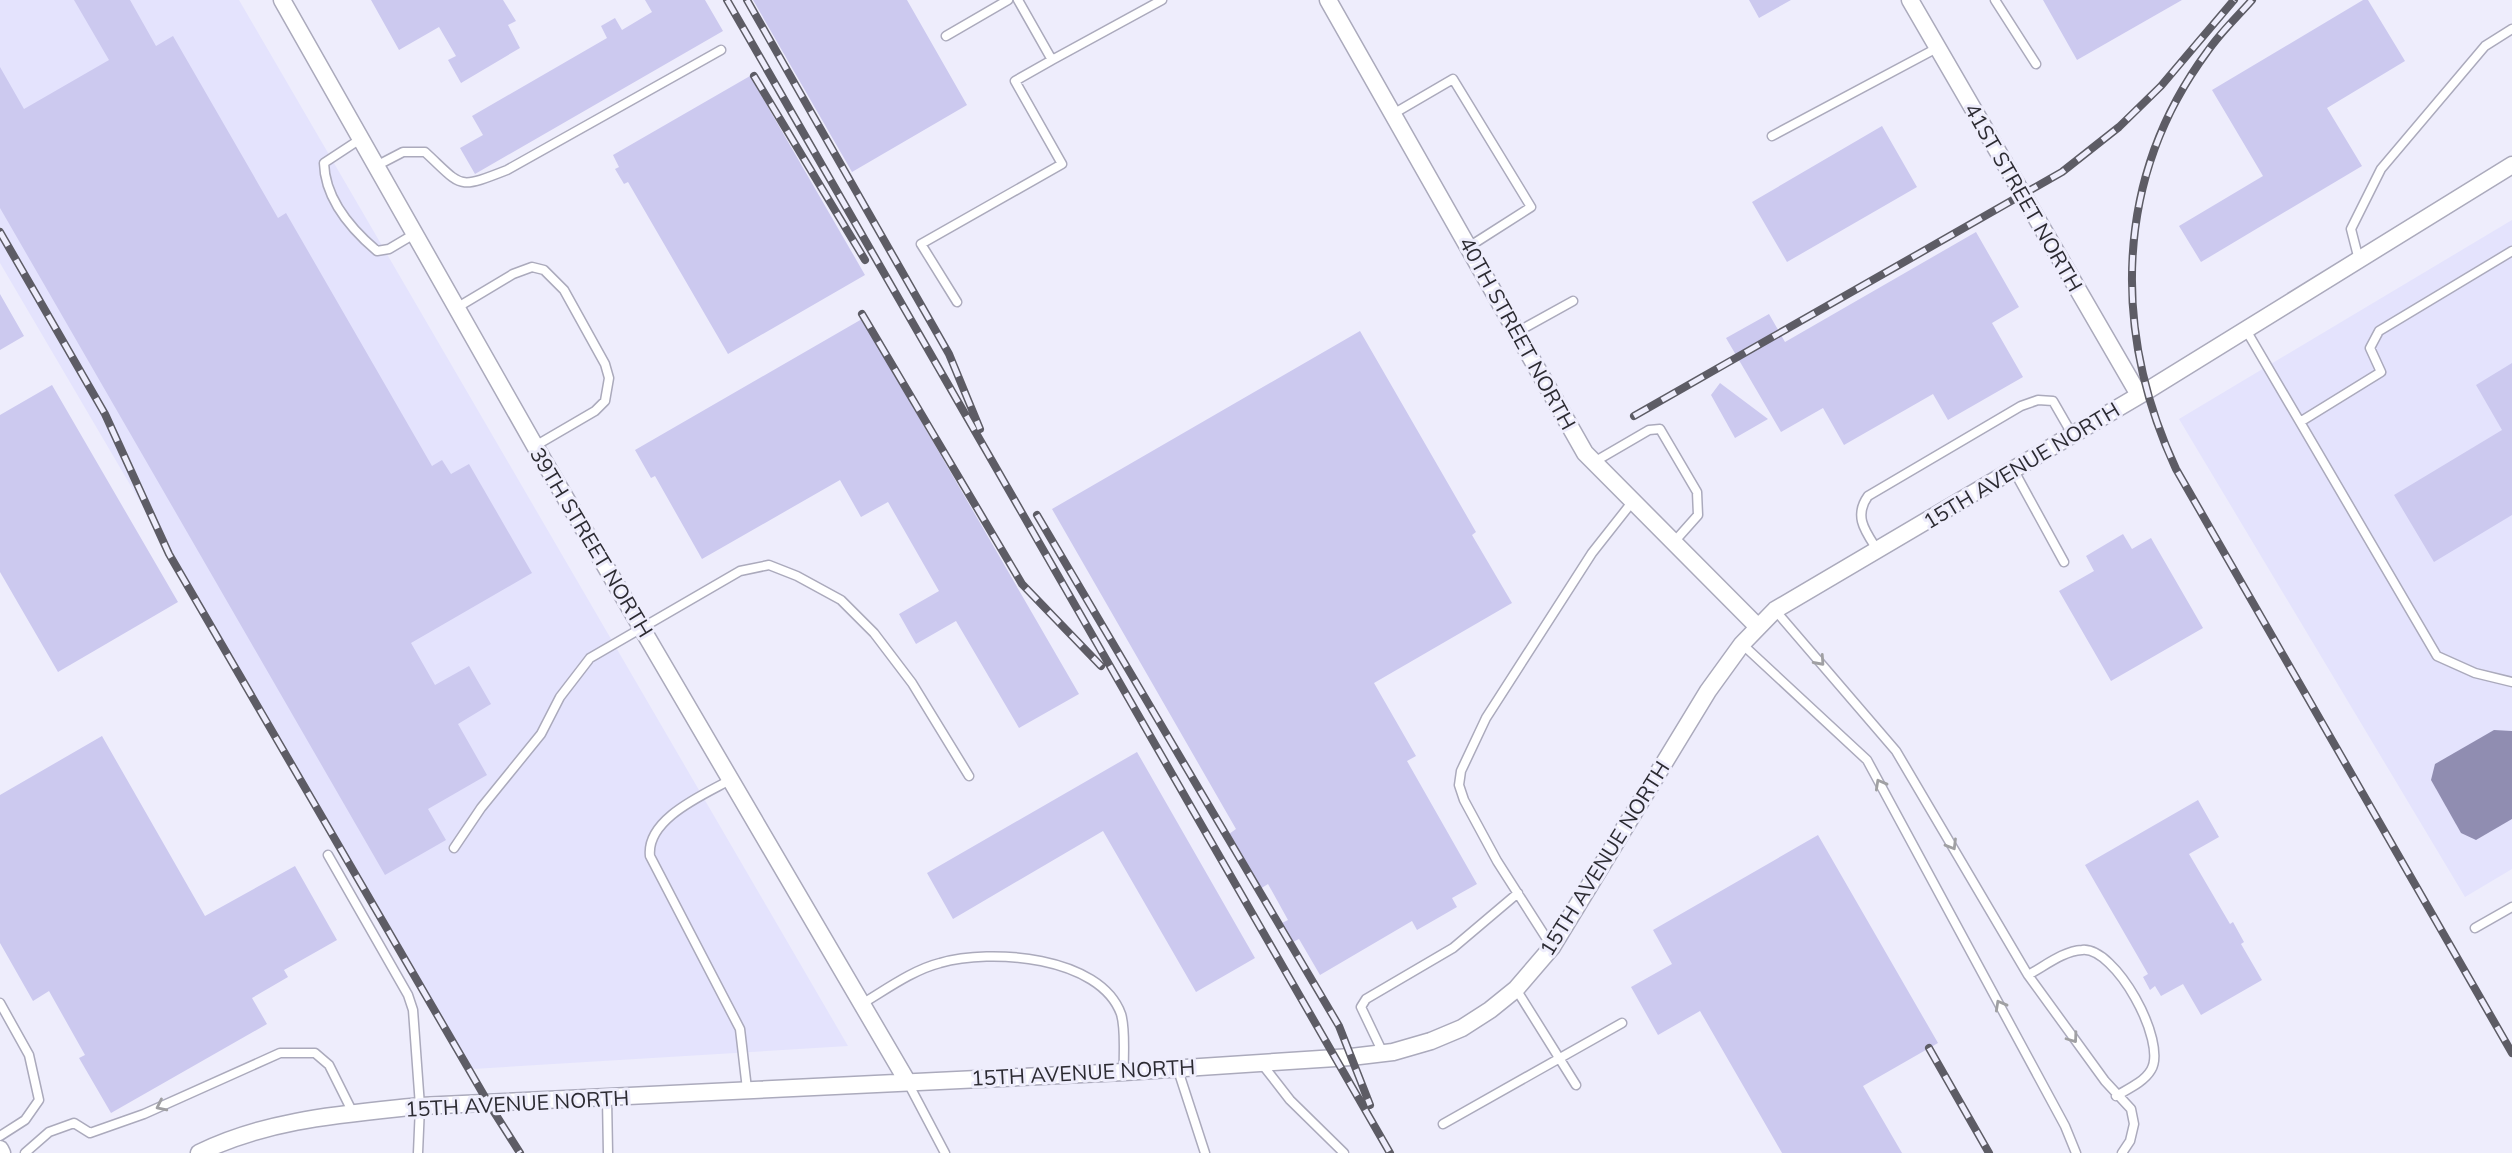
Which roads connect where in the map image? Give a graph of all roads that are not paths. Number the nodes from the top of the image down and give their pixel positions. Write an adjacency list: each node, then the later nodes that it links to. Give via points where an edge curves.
1 (282, 0): 16 (street, 39TH STREET NORTH)
2 (1008, 0): 9 (lane)
3 (1018, 0): 12 (lane)
4 (1162, 0): 12 (lane)
5 (1328, 0): 14 (street, 40TH STREET NORTH)
6 (1995, 0): 13 (lane)
7 (1913, 1): 10 (street, 41ST STREET NORTH)
8 (2512, 29): 22 (lane, via 2485,46 2381,169 2351,229)
9 (946, 36)
10 (1937, 48): 15 (lane); 28 (street, 41ST STREET NORTH)
11 (721, 50): 18 (lane, via 507,170 479,181 461,184 425,152 403,152)
12 (1052, 60): 24 (lane, via 1015,81 1062,164 921,244)
13 (2036, 64)
14 (1393, 114): 20 (street, 40TH STREET NORTH); 20 (lane, via 1453,79 1531,207)
15 (1772, 136)
16 (362, 138): 18 (street, 39TH STREET NORTH); 19 (lane, via 324,163 324,179 352,230 377,251)
17 (2512, 164): 22 (street, 15TH AVENUE NORTH)
18 (377, 165): 19 (street, 39TH STREET NORTH)
19 (416, 233): 25 (street, 39TH STREET NORTH)
20 (1470, 246): 27 (street, 40TH STREET NORTH)
21 (2512, 251): 29 (lane, via 2379,331 2370,348 2381,372)
22 (2359, 260): 26 (street, 15TH AVENUE NORTH)
23 (1573, 301): 27 (lane)
24 (957, 302)
25 (458, 307): 31 (street, 39TH STREET NORTH); 31 (lane, via 513,274 532,267 544,270 564,290 605,363 609,378 605,401)
26 (2246, 330): 28 (street, 15TH AVENUE NORTH); 29 (lane)
27 (1517, 332): 32 (street, 40TH STREET NORTH)
28 (2139, 395): 30 (street, 15TH AVENUE NORTH)
29 (2301, 422): 42 (lane, via 2437,656 2475,673)
30 (2072, 434): 33 (street, 15TH AVENUE NORTH); 36 (lane, via 2053,401 2038,400 1868,496 1860,508 1860,520)
31 (535, 446): 39 (street, 39TH STREET NORTH)
32 (1594, 462): 34 (street, 40TH STREET NORTH); 35 (lane, via 1642,433 1660,429 1698,492 1698,515)
33 (2013, 469): 36 (street, 15TH AVENUE NORTH); 37 (lane)
34 (1633, 501): 35 (street, 40TH STREET NORTH); 47 (lane, via 1592,553 1500,696 1461,771 1464,800)
35 (1674, 542): 40 (street, 40TH STREET NORTH)
36 (1878, 551): 38 (street, 15TH AVENUE NORTH)
37 (2064, 562)
38 (1774, 610): 40 (street, 15TH AVENUE NORTH); 51 (lane, one-way to 51, via 1896,751)
39 (643, 626): 43 (lane, via 740,571 769,565 797,576 841,600 874,633 912,683); 44 (street, 39TH STREET NORTH); 45 (lane, via 590,658 560,696 541,734)
40 (1758, 627): 41 (street, 15TH AVENUE NORTH)
41 (1742, 644): 50 (street, 15TH AVENUE NORTH, via 1708,691); 77 (lane, one-way to 41, via 2066,1126 1867,760)
42 (2512, 682)
43 (969, 776)
44 (730, 780): 54 (street, 39TH STREET NORTH); 63 (lane, via 682,810 655,831 648,843 650,856 740,1029)
45 (454, 848)
46 (328, 855): 66 (lane, via 408,995)
47 (1518, 893): 50 (lane); 56 (lane, via 1453,948 1366,999 1361,1007)
48 (2512, 907): 49 (lane)
49 (2475, 928)
50 (1552, 947): 52 (street, 15TH AVENUE NORTH)
51 (2028, 975): 64 (lane, one-way to 64); 64 (lane, via 2084,949 2097,951 2112,966 2149,1027 2156,1056 2151,1072)
52 (1516, 989): 56 (street, 15TH AVENUE NORTH, via 1462,1028); 57 (lane)
53 (0, 1003): 69 (lane, via 29,1055 38,1100 25,1120)
54 (860, 1006): 60 (lane, via 937,963 989,956 1046,962 1100,983 1111,996 1122,1016); 61 (street, 39TH STREET NORTH)
55 (1622, 1023): 57 (lane)
56 (1383, 1054): 58 (street, 15TH AVENUE NORTH)
57 (1560, 1058): 62 (lane); 68 (lane)
58 (1260, 1062): 59 (street, 15TH AVENUE NORTH); 76 (lane, via 1290,1100)
59 (1177, 1067): 60 (street, 15TH AVENUE NORTH); 75 (lane)
60 (1124, 1072): 61 (street, 15TH AVENUE NORTH)
61 (907, 1081): 63 (street, 15TH AVENUE NORTH); 74 (lane)
62 (1576, 1085)
63 (747, 1089): 65 (street, 15TH AVENUE NORTH)
64 (2116, 1096): 78 (lane, via 2131,1109 2134,1124)
65 (607, 1098): 66 (street, 15TH AVENUE NORTH); 73 (lane)
66 (420, 1106): 67 (street, 15TH AVENUE NORTH); 72 (lane)
67 (353, 1113): 70 (lane, one-way to 70, via 329,1065 314,1053 280,1054 90,1133 74,1123 48,1132); 71 (street, 15TH AVENUE NORTH, via 275,1126)
68 (1443, 1124)
69 (0, 1136)
70 (25, 1153)
71 (199, 1153)
72 (418, 1153)
73 (608, 1153)
74 (944, 1153)
75 (1205, 1153)
76 (1344, 1153)
77 (2076, 1153)
78 (2122, 1153)

